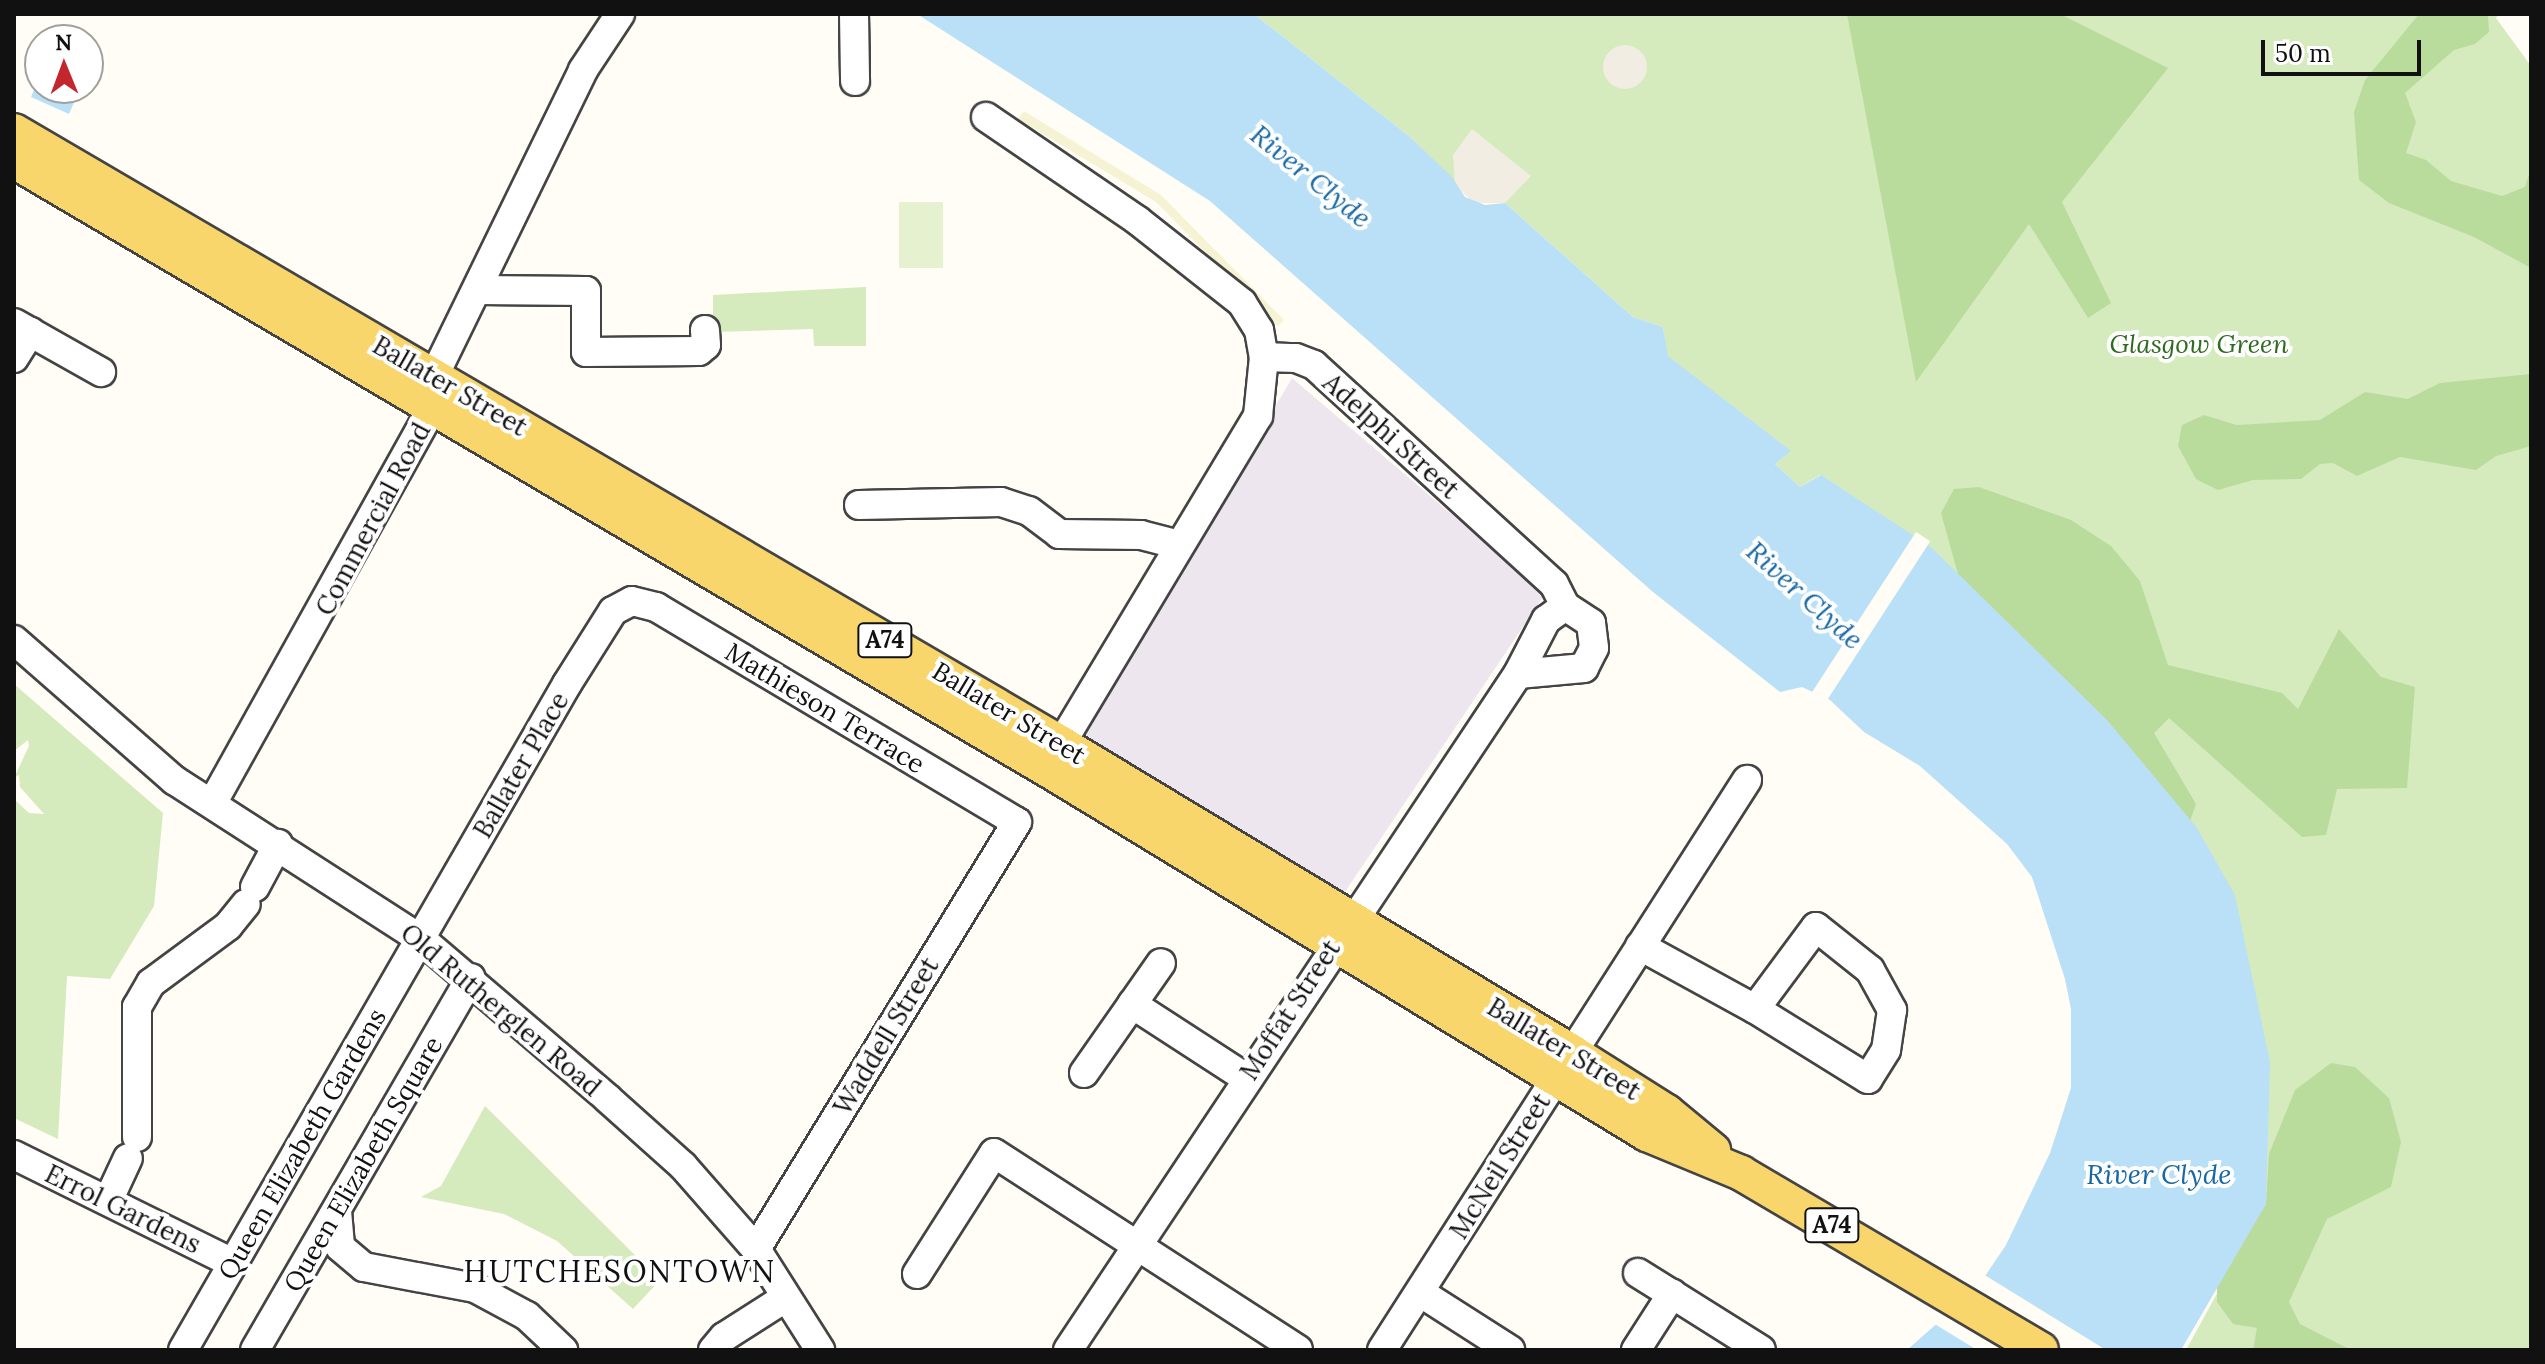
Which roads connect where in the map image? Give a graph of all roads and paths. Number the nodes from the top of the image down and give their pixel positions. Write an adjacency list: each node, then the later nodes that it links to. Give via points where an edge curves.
1 (620, 14): 7 (street, Commercial Road, via 583,70)
2 (854, 14): 3 (street)
3 (855, 81)
4 (986, 117): 10 (street, via 1137,220 1242,303 1259,330)
5 (14, 131): 13 (main road, Ballater Street / A74)
6 (14, 161): 13 (main road, Ballater Street / A74)
7 (478, 290): 9 (street, via 586,291 586,352 699,351 706,345); 13 (street, Commercial Road)
8 (22, 327): 11 (street); 12 (street)
9 (705, 330)
10 (1264, 357): 15 (street, via 1258,416); 17 (street, Adelphi Street, via 1296,358 1314,365 1554,584)
11 (14, 358)
12 (101, 372)
13 (433, 392): 20 (main road, Ballater Street / A74); 22 (street, Commercial Road)
14 (859, 505): 15 (street, via 1001,502 1029,511 1059,534 1141,535)
15 (1180, 545): 20 (street)
16 (632, 601): 23 (street, Mathieson Terrace, via 656,607); 26 (street, Ballater Place, via 613,611 567,684)
17 (1565, 606): 19 (street, Moffat Street, via 1546,620); 19 (street, via 1591,623 1594,648 1584,668)
18 (14, 640): 22 (street, Old Rutherglen Road, via 174,780)
19 (1518, 674): 25 (street, Moffat Street)
20 (1054, 756): 25 (main road, Ballater Street / A74)
21 (1747, 780): 27 (street, McNeil Street)
22 (213, 802): 24 (street, Old Rutherglen Road)
23 (1017, 822): 39 (street, Waddell Street)
24 (278, 844): 26 (street, Old Rutherglen Road); 36 (street, via 228,926 151,983 137,1007 132,1147)
25 (1342, 930): 32 (main road, Ballater Street / A74); 34 (street, Moffat Street)
26 (421, 939): 29 (street, Old Rutherglen Road); 40 (street, Queen Elizabeth Gardens)
27 (1640, 946): 31 (street); 32 (street, McNeil Street)
28 (1161, 963): 30 (street)
29 (471, 978): 37 (street, Queen Elizabeth Square); 39 (street, Old Rutherglen Road, via 683,1166)
30 (1132, 1004): 33 (street); 34 (street)
31 (1755, 1009): 31 (street, via 1816,927 1870,970 1892,1010 1886,1050 1868,1079)
32 (1564, 1065): 43 (street, McNeil Street); 57 (main road, Ballater Street / A74, via 1647,1134 1741,1173)
33 (1084, 1073)
34 (1246, 1078): 38 (street, Moffat Street)
35 (14, 1155): 36 (street, Errol Gardens)
36 (108, 1201): 40 (street, Errol Gardens)
37 (337, 1211): 47 (street, Queen Elizabeth Square); 48 (street, via 340,1247 364,1267 475,1288 527,1316)
38 (1137, 1244): 42 (street, via 994,1153); 51 (street, Moffat Street); 52 (street)
39 (756, 1249): 45 (street, Old Rutherglen Road)
40 (233, 1263): 46 (street, Queen Elizabeth Gardens)
41 (1638, 1273): 44 (street)
42 (917, 1274)
43 (1421, 1293): 53 (street, McNeil Street); 54 (street)
44 (1672, 1294): 55 (street); 56 (street)
45 (785, 1298): 49 (street, via 724,1337); 50 (street, Old Rutherglen Road)
46 (183, 1350)
47 (255, 1350)
48 (563, 1350)
49 (713, 1350)
50 (820, 1350)
51 (1068, 1350)
52 (1298, 1350)
53 (1382, 1350)
54 (1510, 1350)
55 (1636, 1350)
56 (1761, 1350)
57 (2041, 1350)

